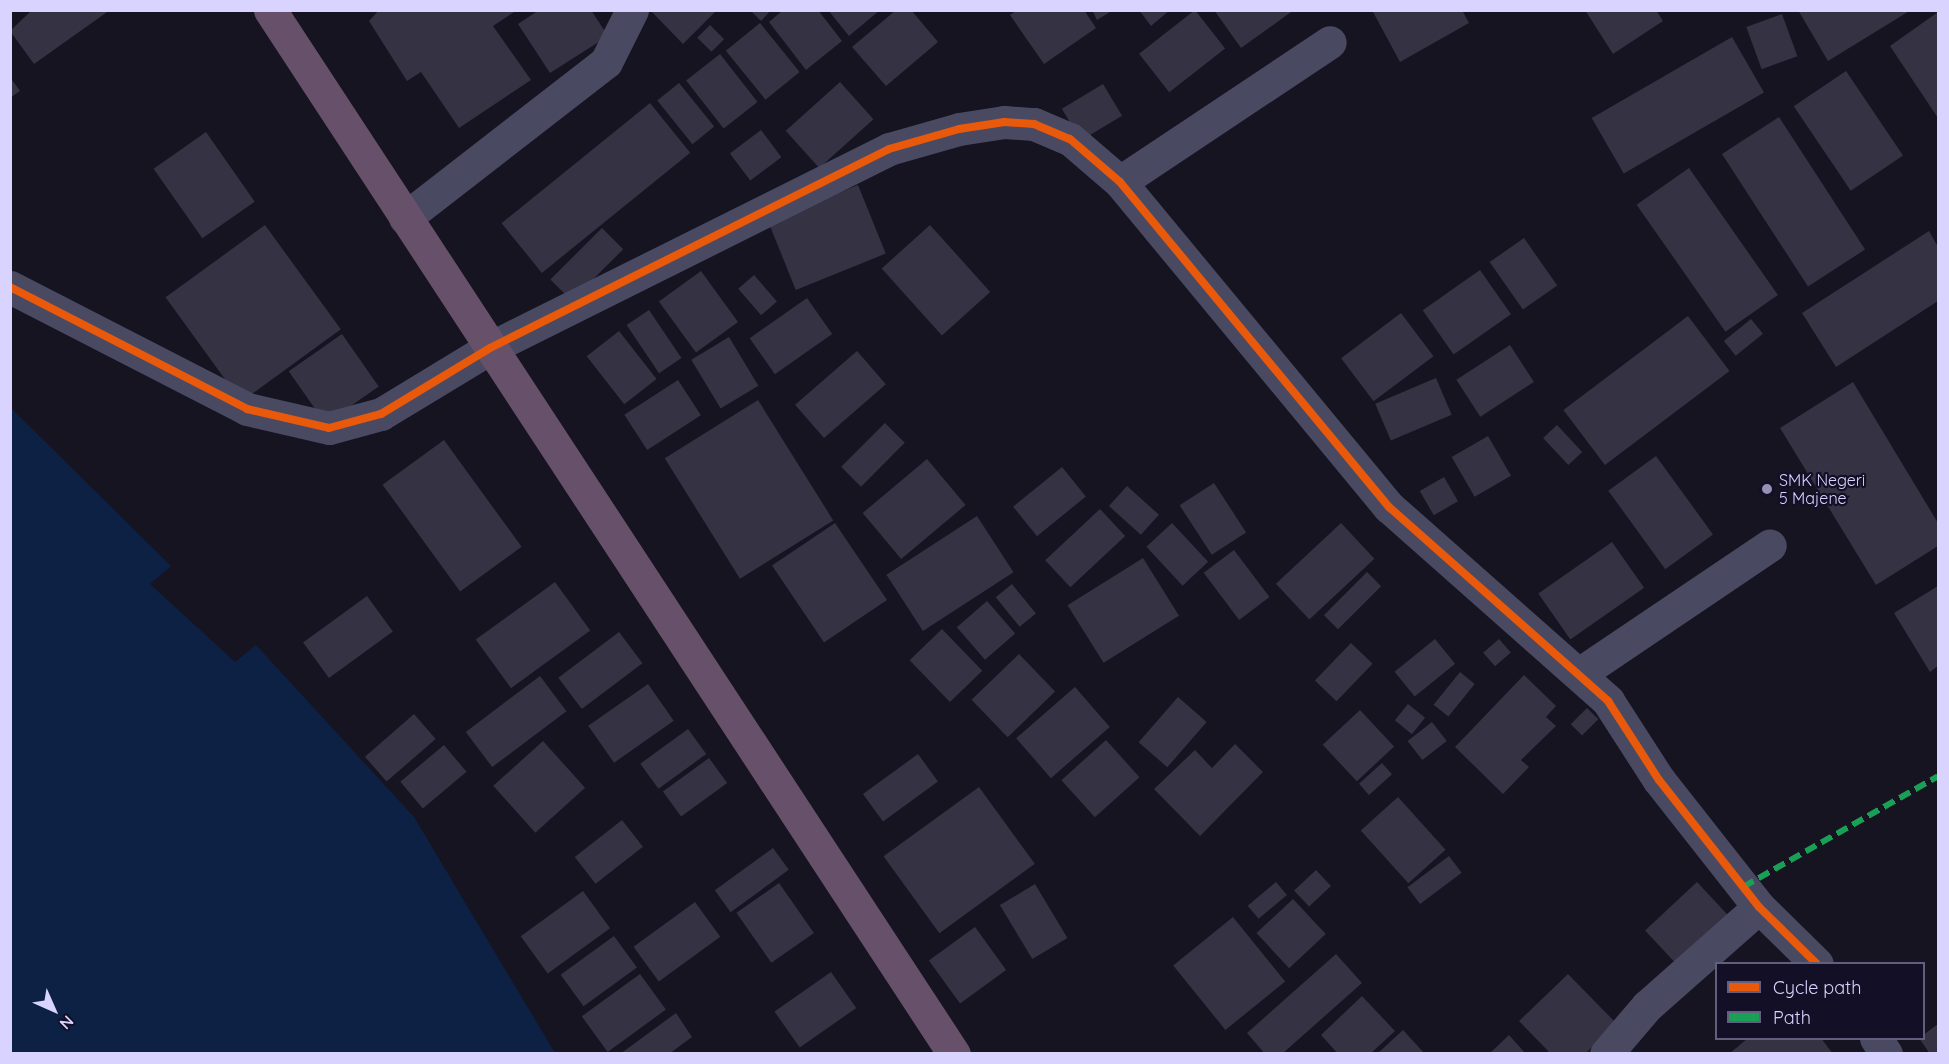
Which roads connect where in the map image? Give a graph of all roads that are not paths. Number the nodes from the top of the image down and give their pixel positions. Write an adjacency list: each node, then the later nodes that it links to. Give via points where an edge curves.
1 (270, 10): 5 (highway)
2 (632, 10): 5 (street, via 606,62)
3 (1330, 42): 4 (street)
4 (1120, 182): 7 (street, via 1070,139 1034,124 1004,122 959,129 889,149); 9 (street, via 1389,507)
5 (405, 218): 7 (highway)
6 (10, 287): 7 (street, via 247,409 329,428 381,414)
7 (490, 348): 13 (highway, via 809,825)
8 (1770, 545): 9 (street)
9 (1579, 675): 10 (street, via 1608,701 1659,780)
10 (1758, 907): 11 (street); 14 (street, via 1647,1006)
11 (1816, 962)
12 (1877, 1040): 15 (street)
13 (954, 1053)
14 (1606, 1053)
15 (1886, 1053)

